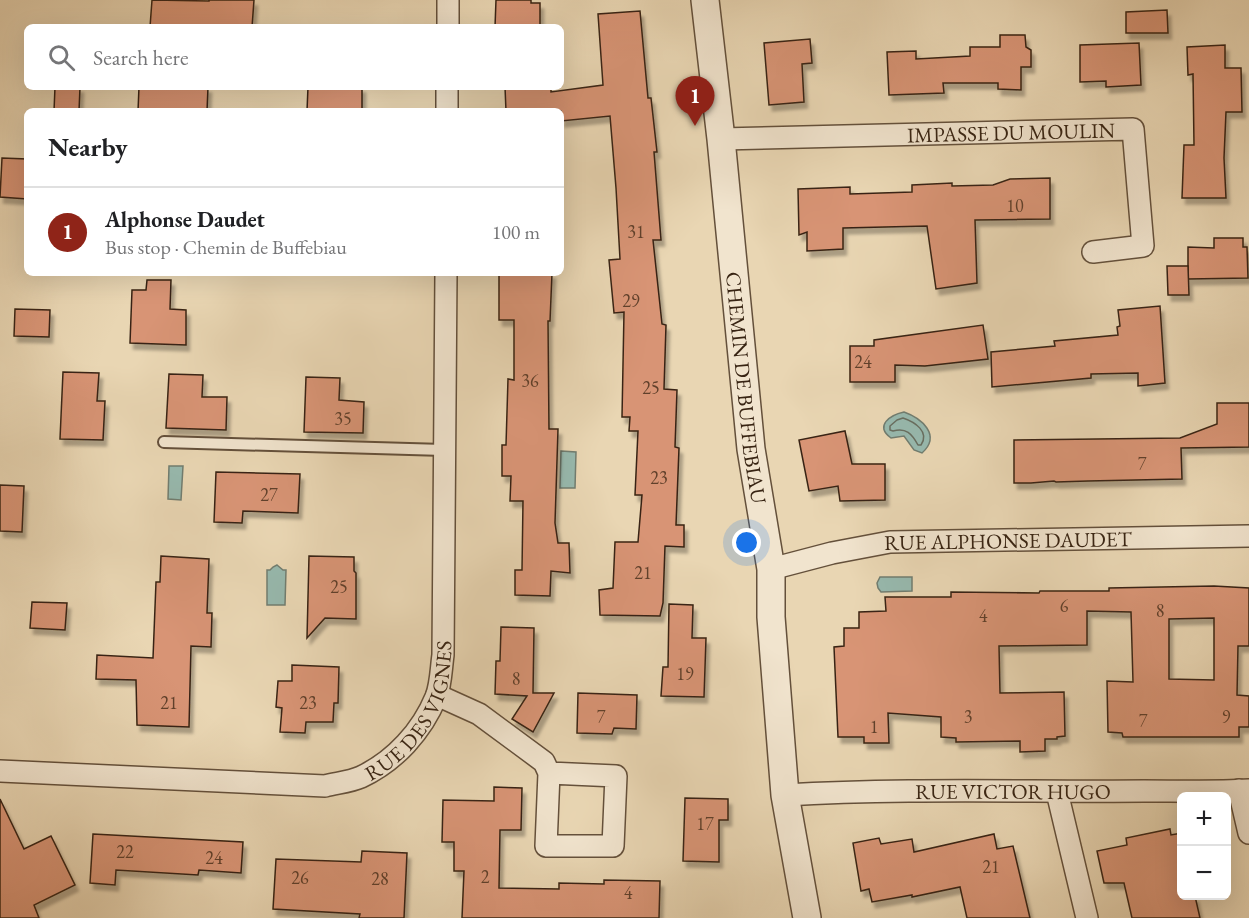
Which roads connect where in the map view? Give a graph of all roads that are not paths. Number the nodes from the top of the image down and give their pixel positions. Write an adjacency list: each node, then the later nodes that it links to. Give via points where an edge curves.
1 (448, 0): 3 (street)
2 (705, 0): 6 (street, CHEMIN DE BUFFEBIAU)
3 (448, 24)
4 (447, 90): 5 (street)
5 (447, 108)
6 (721, 140): 7 (street, IMPASSE DU MOULIN, via 1132,129 1143,246); 12 (street, CHEMIN DE BUFFEBIAU, via 751,449)
7 (1093, 252)
8 (446, 276): 10 (street, RUE DES VIGNES)
9 (164, 442): 10 (lane)
10 (444, 450): 13 (street, RUE DES VIGNES, via 443,656)
11 (1249, 536): 12 (street, RUE ALPHONSE DAUDET, via 890,542)
12 (771, 569): 18 (street, CHEMIN DE BUFFEBIAU)
13 (437, 695): 14 (street, RUE DES VIGNES, via 425,720 386,763 359,778 325,786); 15 (street, via 479,714 544,762)
14 (0, 771)
15 (549, 773): 15 (street, via 546,846 613,846 616,776)
16 (1244, 790): 17 (street, RUE VICTOR HUGO); 19 (street, RUE VICTOR HUGO)
17 (1057, 792): 18 (street, RUE VICTOR HUGO); 21 (street)
18 (785, 795): 20 (street, CHEMIN DE BUFFEBIAU)
19 (1249, 832)
20 (807, 918)
21 (1087, 918)

